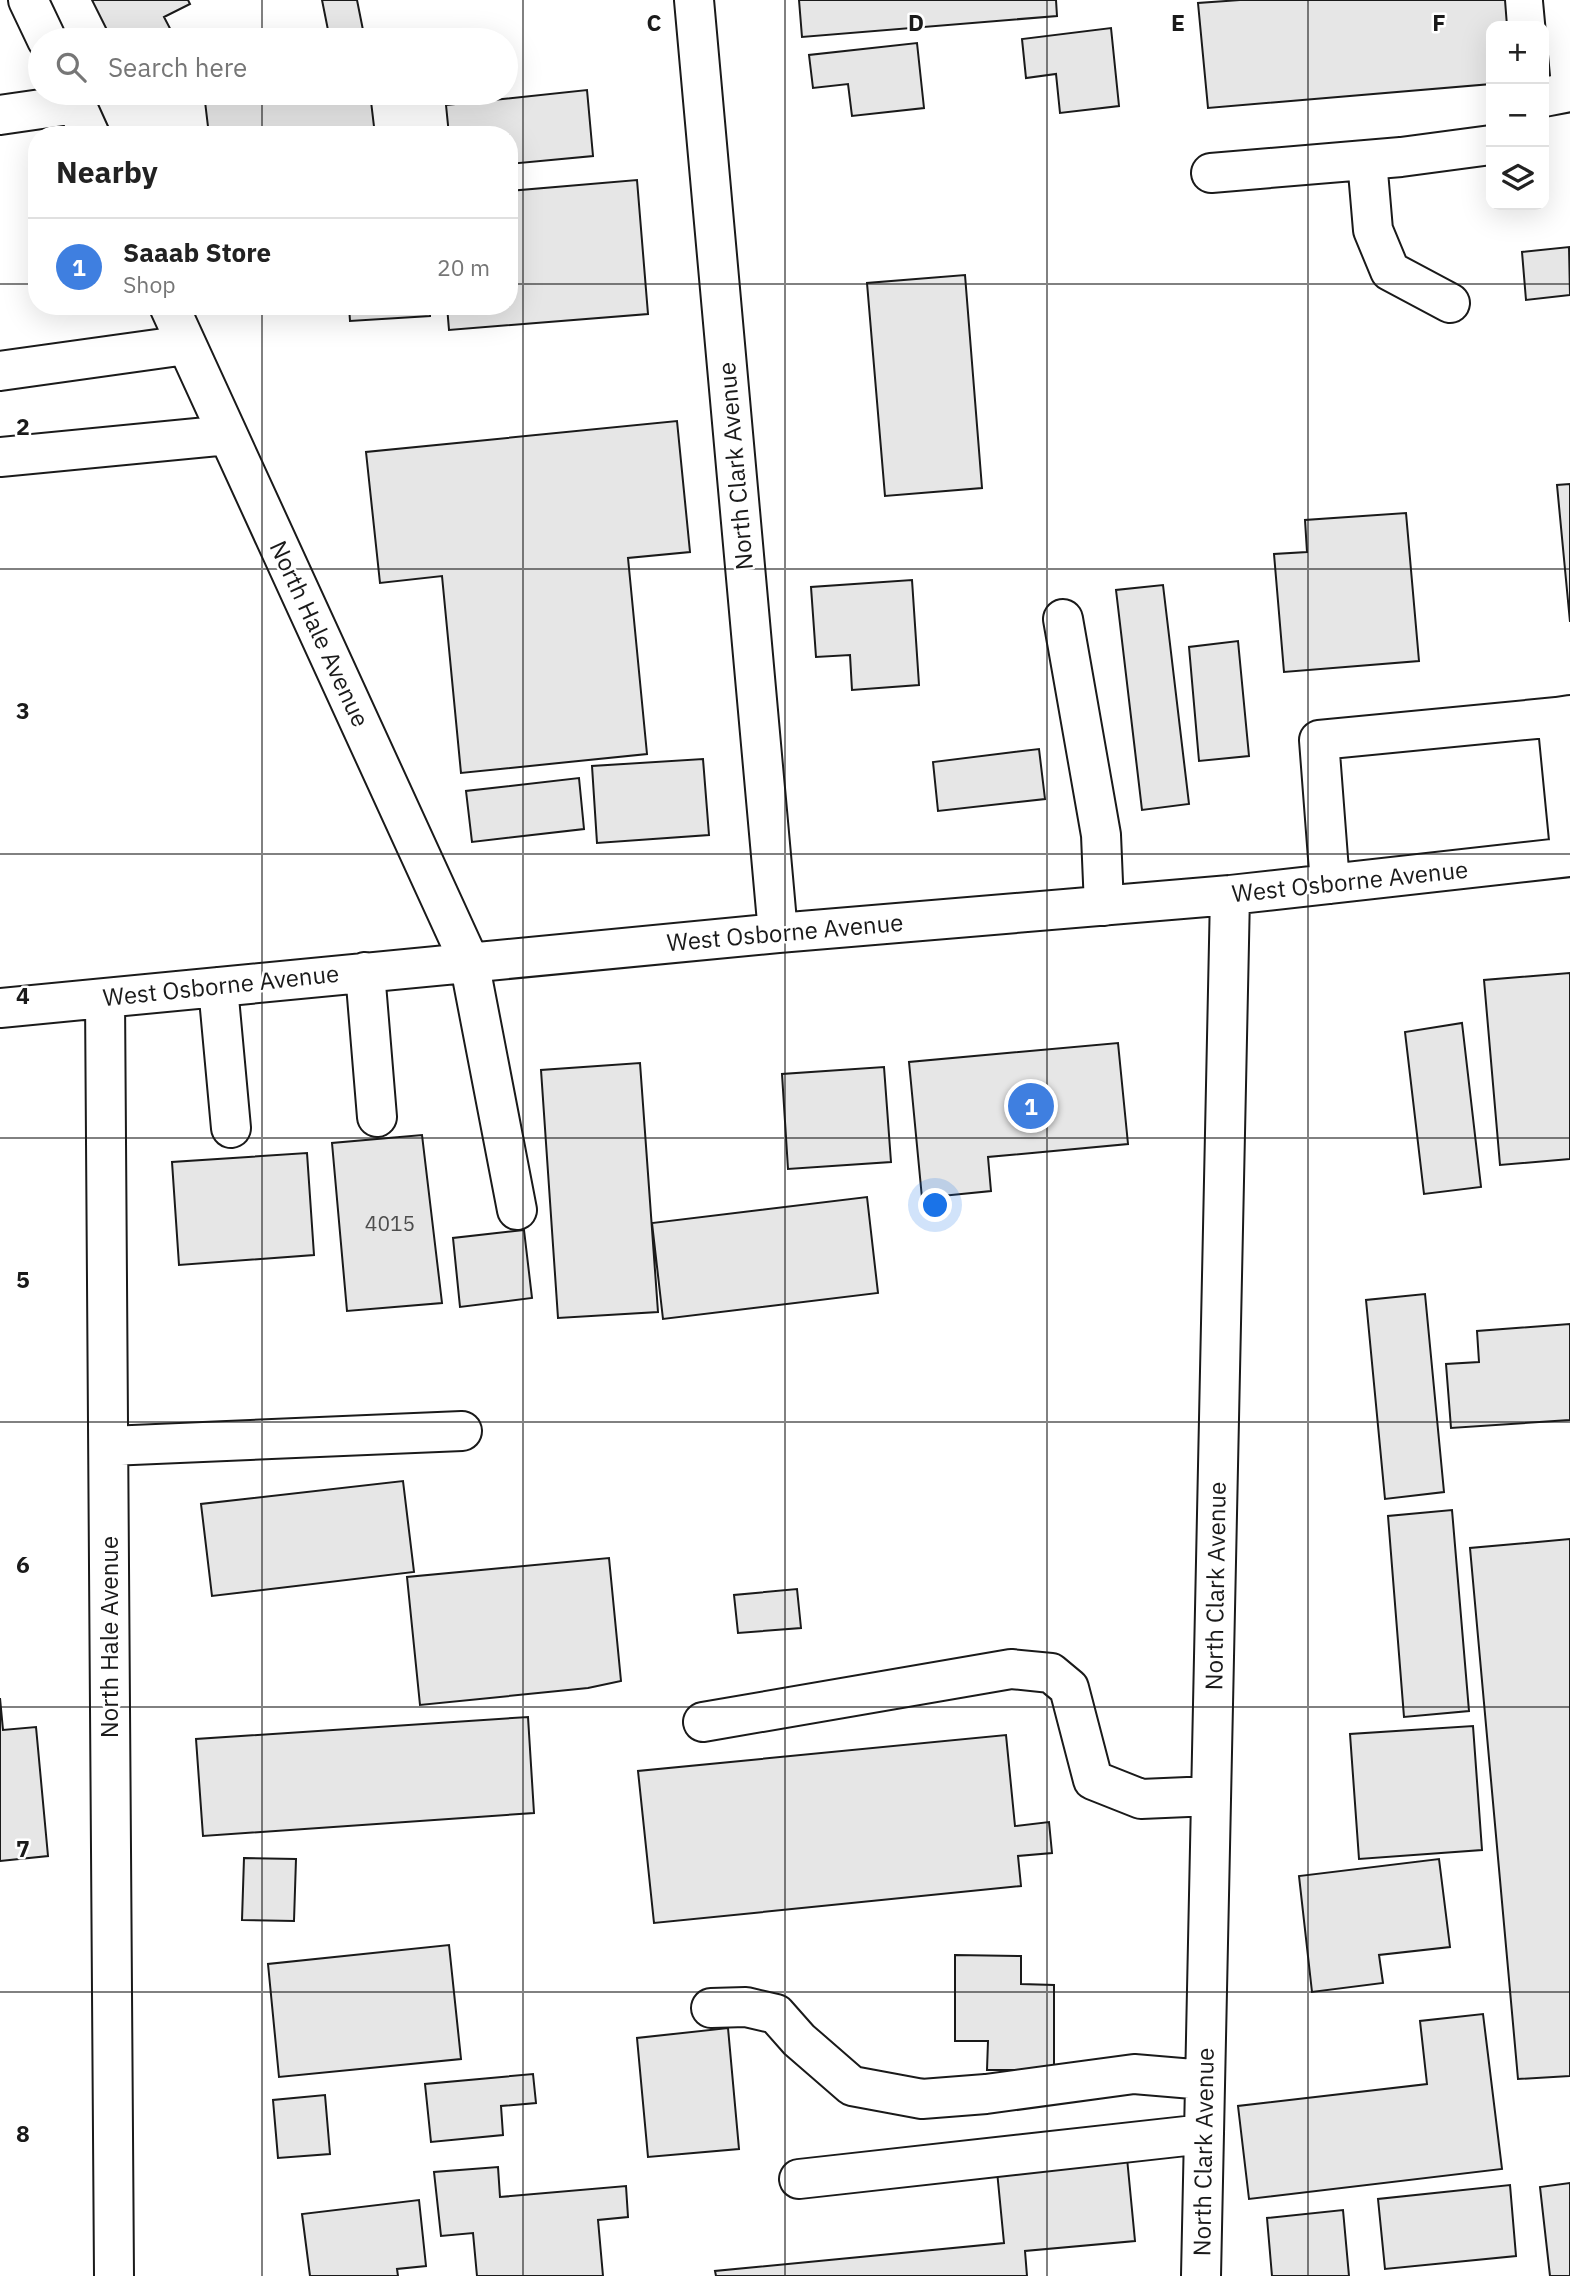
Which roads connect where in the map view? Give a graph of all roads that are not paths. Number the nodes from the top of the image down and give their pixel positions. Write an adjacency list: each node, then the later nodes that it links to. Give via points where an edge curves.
1 (28, 0): 4 (street)
2 (694, 0): 26 (street, North Clark Avenue)
3 (1563, 0): 5 (street)
4 (41, 28)
5 (1570, 75)
6 (1570, 92): 7 (street)
7 (1549, 96)
8 (79, 110): 9 (street)
9 (0, 115)
10 (1486, 146): 11 (street)
11 (1367, 160): 12 (street); 13 (street, via 1373,230 1390,271)
12 (1210, 173)
13 (1450, 303)
14 (173, 315): 15 (street, North Hale Avenue)
15 (186, 345): 16 (street); 17 (street, North Hale Avenue)
16 (0, 372)
17 (228, 435): 18 (street); 27 (street, North Hale Avenue)
18 (0, 457)
19 (1063, 619): 25 (street, via 1100,822)
20 (1564, 716): 21 (street); 23 (street, via 1319,740)
21 (1570, 850)
22 (1570, 857): 23 (street, West Osborne Avenue)
23 (1330, 884): 24 (street, West Osborne Avenue)
24 (1230, 895): 25 (street, West Osborne Avenue); 38 (street, North Clark Avenue)
25 (1104, 906): 26 (street, West Osborne Avenue)
26 (778, 933): 27 (street, West Osborne Avenue)
27 (469, 961): 28 (street, West Osborne Avenue); 34 (street, North Hale Avenue)
28 (365, 972): 29 (street, West Osborne Avenue); 32 (street)
29 (218, 987): 30 (street, West Osborne Avenue); 33 (street)
30 (106, 998): 31 (street, West Osborne Avenue); 36 (street, North Hale Avenue)
31 (0, 1009)
32 (377, 1117)
33 (231, 1128)
34 (517, 1210)
35 (462, 1431): 36 (street)
36 (109, 1446): 43 (street, North Hale Avenue)
37 (703, 1722): 38 (street, via 1011,1669 1051,1673 1069,1688 1093,1780 1142,1799)
38 (1212, 1796): 40 (street, North Clark Avenue)
39 (711, 2008): 40 (street, via 746,2007 776,2014 852,2086 922,2099 1134,2074)
40 (1205, 2080): 41 (street, North Clark Avenue)
41 (1204, 2134): 42 (street); 44 (street, North Clark Avenue)
42 (799, 2179)
43 (114, 2276)
44 (1201, 2276)

